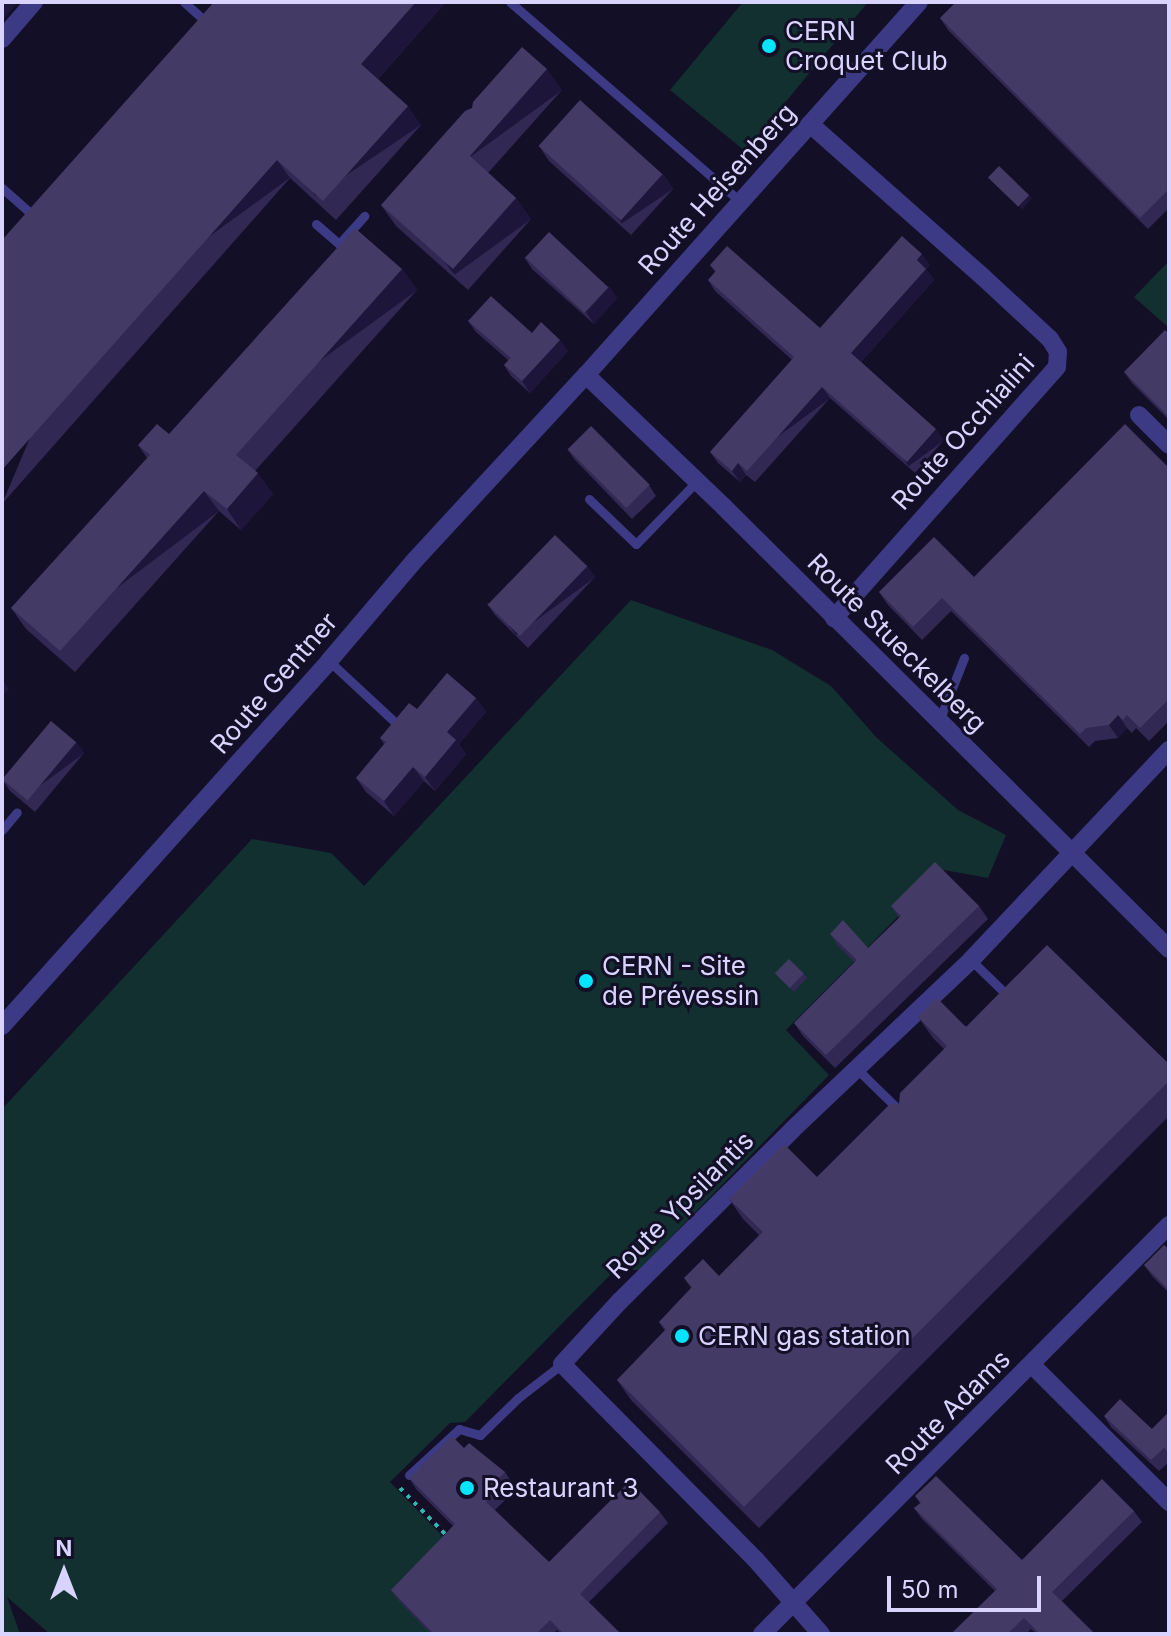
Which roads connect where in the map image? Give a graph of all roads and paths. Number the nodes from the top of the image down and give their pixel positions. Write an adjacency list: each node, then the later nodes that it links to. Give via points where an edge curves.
1 (34, 2): 6 (street)
2 (184, 2): 5 (lane)
3 (510, 2): 9 (lane)
4 (919, 2): 7 (street, Route Heisenberg)
5 (205, 21)
6 (2, 39)
7 (810, 124): 9 (street, Route Heisenberg); 18 (street, Route Occhialini, via 1050,339 1058,352 1057,367)
8 (2, 188): 11 (lane)
9 (740, 201): 13 (street, Route Heisenberg)
10 (364, 216): 12 (lane, via 339,244)
11 (37, 218)
12 (316, 224)
13 (586, 375): 16 (street, Route Stueckelberg); 20 (street, Route Gentner)
14 (1139, 415): 15 (street)
15 (1169, 445)
16 (697, 481): 17 (lane, via 636,544); 18 (street, Route Stueckelberg)
17 (589, 499)
18 (834, 618): 21 (street, Route Stueckelberg)
19 (964, 658): 21 (lane)
20 (329, 661): 22 (lane); 30 (street, Route Gentner)
21 (939, 721): 26 (street, Route Stueckelberg)
22 (397, 724)
23 (1169, 750): 26 (street, Route Ypsilantis)
24 (17, 812): 25 (lane)
25 (2, 830)
26 (1074, 852): 27 (street, Route Stueckelberg); 28 (street, Route Ypsilantis)
27 (1169, 949)
28 (971, 960): 29 (lane); 31 (street, Route Ypsilantis)
29 (1013, 1001)
30 (2, 1026)
31 (857, 1069): 32 (lane); 34 (street, Route Ypsilantis)
32 (909, 1119)
33 (1169, 1225): 35 (street, Route Adams)
34 (562, 1364): 36 (lane, via 480,1435 459,1429); 41 (street)
35 (1032, 1365): 37 (street); 41 (street, Route Adams)
36 (409, 1475): 39 (path, via 396,1483)
37 (1169, 1502)
38 (455, 1527): 39 (path)
39 (447, 1535): 40 (path)
40 (455, 1542)
41 (792, 1603): 42 (street, Route Adams); 43 (street)
42 (762, 1634)
43 (821, 1634)

